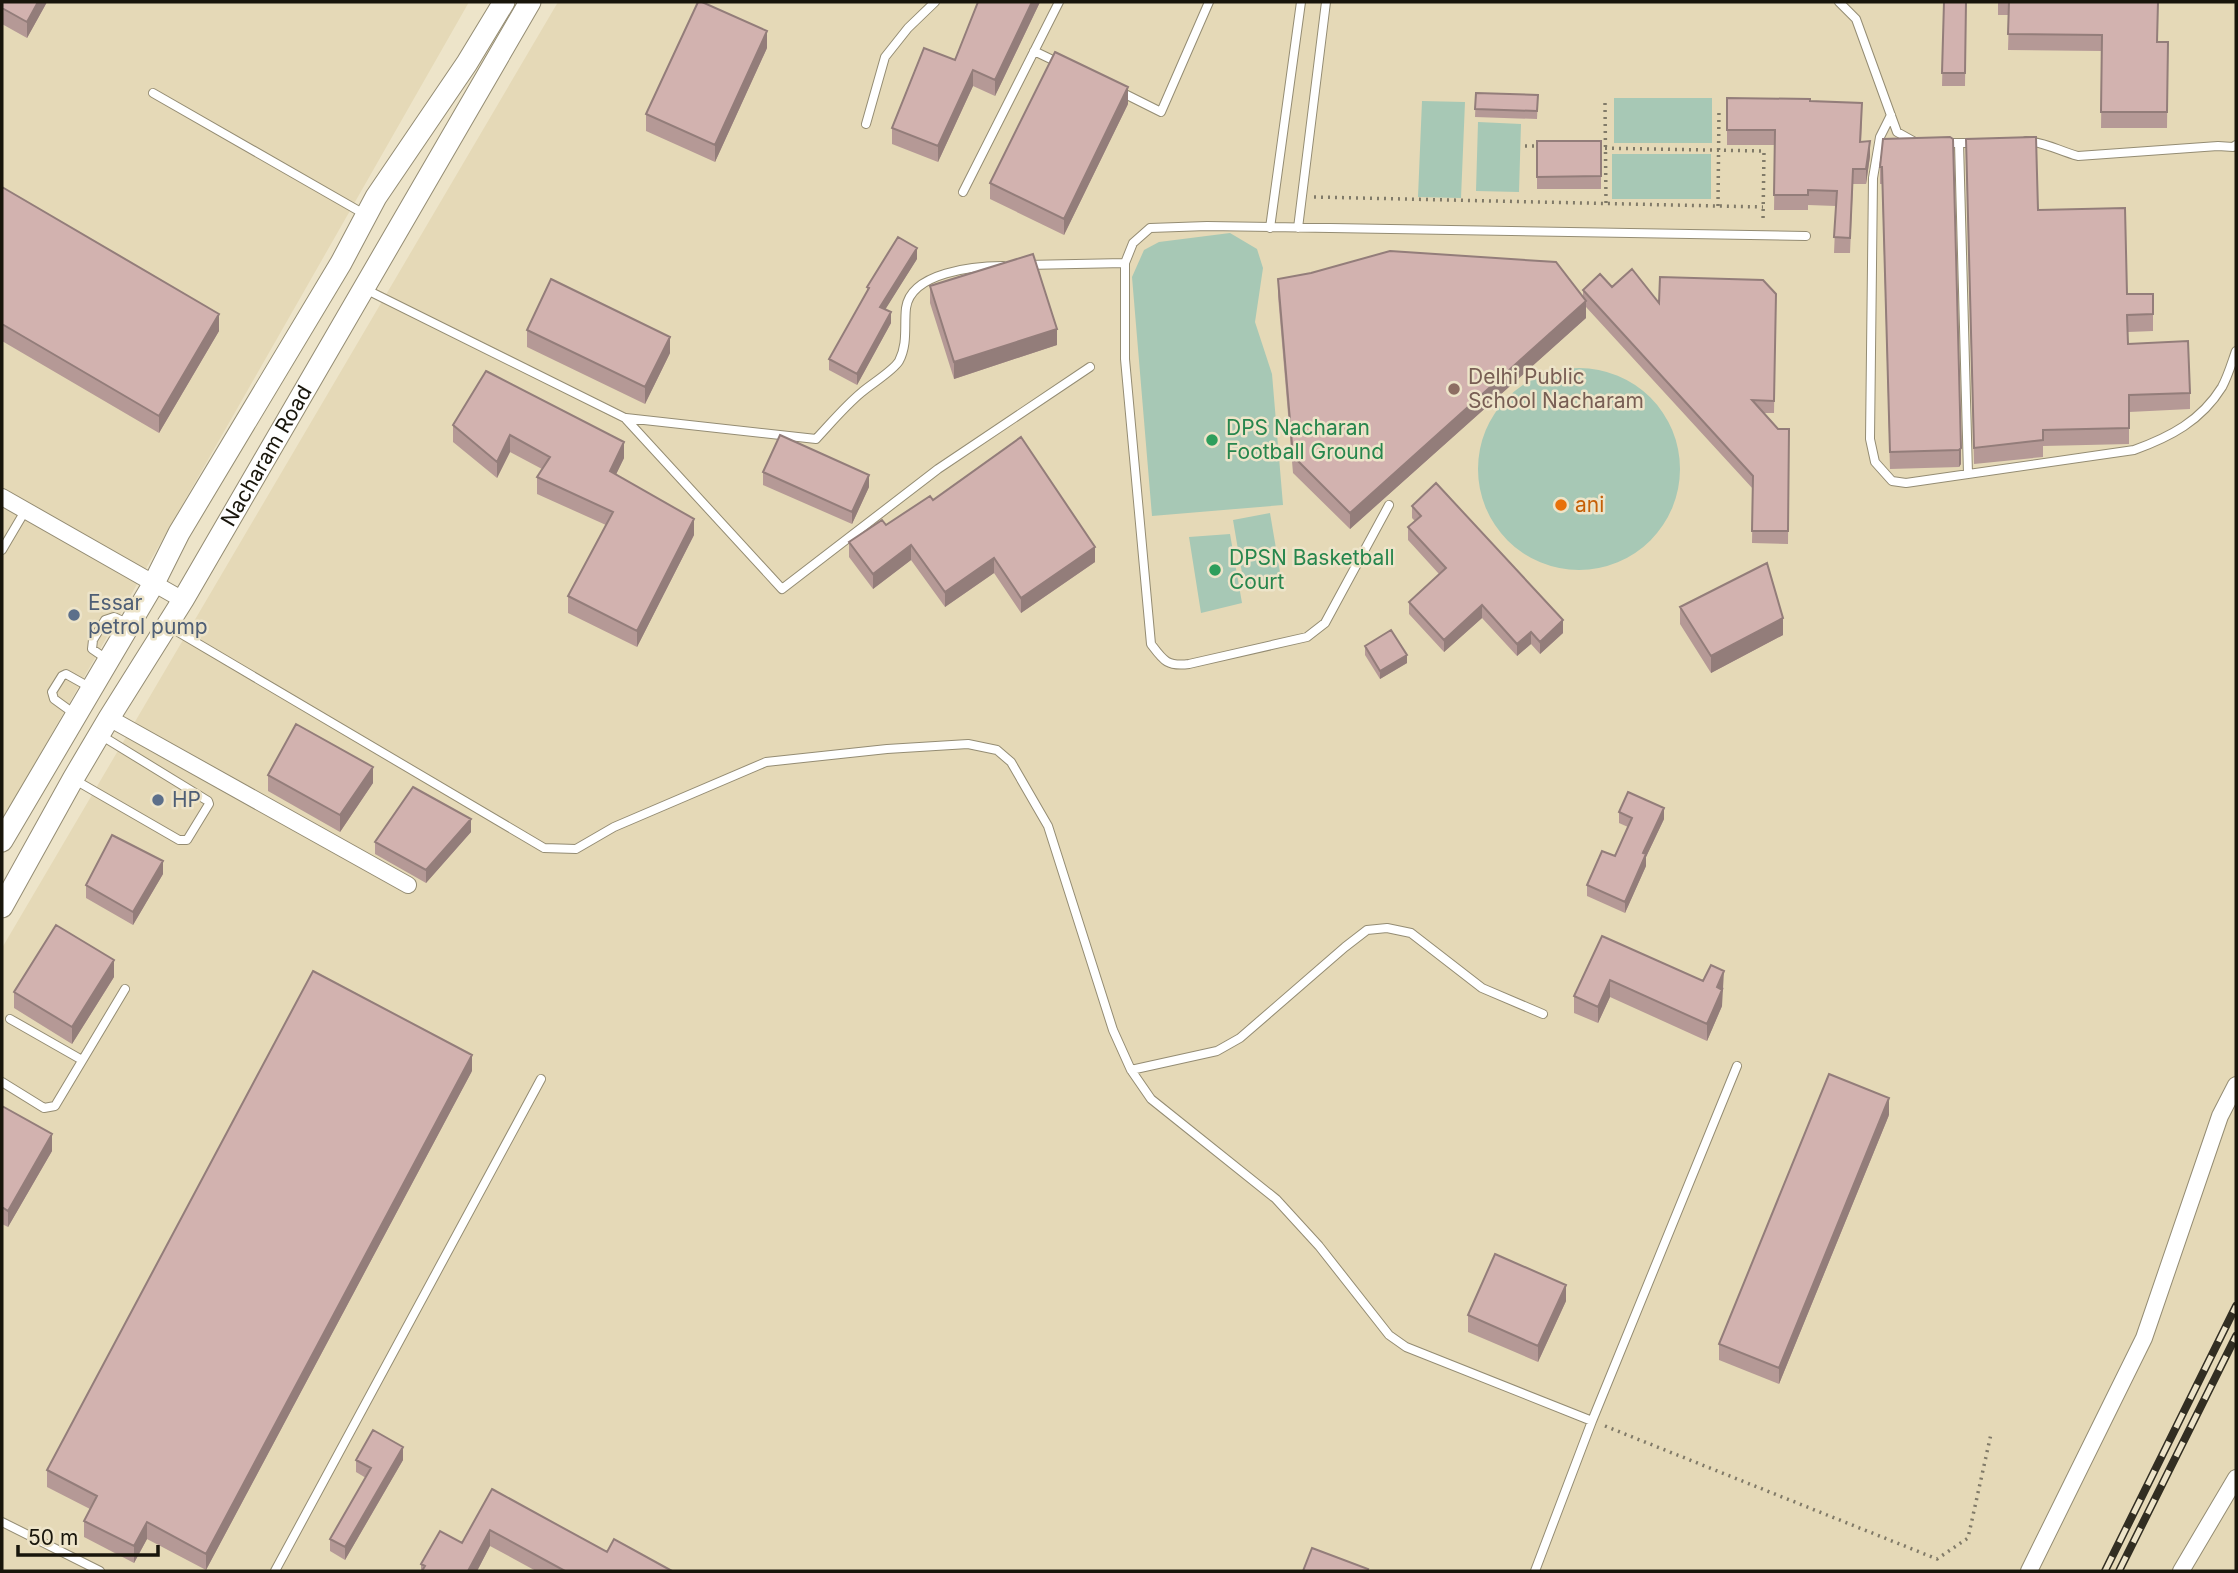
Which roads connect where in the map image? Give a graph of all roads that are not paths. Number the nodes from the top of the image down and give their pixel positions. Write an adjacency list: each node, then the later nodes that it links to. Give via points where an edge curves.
1 (504, 2): 22 (main road, Nacharam Road)
2 (530, 2): 27 (main road, Nacharam Road)
3 (935, 2): 14 (lane, via 885,57)
4 (1059, 2): 9 (lane)
5 (1209, 2): 11 (lane, via 1161,112)
6 (1301, 2): 23 (lane)
7 (1326, 2): 24 (lane)
8 (1839, 2): 13 (lane, via 1856,19)
9 (1034, 51): 10 (lane); 21 (lane)
10 (1069, 67)
11 (1115, 90)
12 (153, 93): 22 (lane)
13 (1891, 115): 18 (lane, via 1897,132); 31 (lane, via 1880,137 1873,178 1870,439 1875,462 1892,481)
14 (866, 124)
15 (2017, 141): 20 (lane, via 2048,143 2078,156)
16 (1982, 142): 17 (lane)
17 (1959, 143): 19 (lane); 31 (lane)
18 (1918, 144)
19 (1932, 144)
20 (2236, 145)
21 (962, 192)
22 (366, 215): 36 (main road, Nacharam Road)
23 (1270, 228): 24 (lane); 26 (lane, via 1150,228 1133,243)
24 (1298, 228): 25 (lane)
25 (1806, 236)
26 (1125, 263): 30 (lane, via 979,266 947,272 917,288 906,306 907,335 898,363 860,393 816,439); 33 (lane, via 1125,359 1150,644 1162,660 1176,666 1189,664 1307,637 1319,629)
27 (365, 289): 30 (lane); 37 (main road, Nacharam Road)
28 (2236, 351): 31 (lane, via 2222,386 2194,420 2168,438 2134,450)
29 (1090, 367): 30 (lane, via 938,469 782,589)
30 (625, 418)
31 (1968, 474)
32 (2, 498): 34 (street)
33 (1389, 505)
34 (25, 511): 35 (lane); 36 (street)
35 (2, 550)
36 (154, 583): 37 (street); 39 (main road, Nacharam Road)
37 (183, 600): 38 (main road, Nacharam Road)
38 (168, 626): 41 (main road, Nacharam Road); 51 (lane, via 544,848 576,849 614,827 766,762 968,744 997,750 1011,762 1048,826 1113,1030)
39 (92, 688): 40 (main road, Nacharam Road); 40 (lane, via 66,674 52,692 54,699)
40 (76, 715): 43 (main road, Nacharam Road)
41 (104, 726): 42 (main road, Nacharam Road); 42 (lane, via 209,804 183,841); 44 (street)
42 (73, 779): 45 (main road, Nacharam Road)
43 (2, 841)
44 (408, 885)
45 (2, 907)
46 (125, 989): 49 (lane)
47 (1543, 1014): 51 (lane, via 1482,988 1411,933 1367,930 1240,1038 1217,1051)
48 (10, 1019): 49 (lane)
49 (82, 1060): 53 (lane, via 55,1107 49,1109)
50 (1737, 1066): 55 (lane)
51 (1131, 1070): 55 (lane, via 1151,1099 1276,1199 1389,1335 1406,1347)
52 (541, 1079): 59 (lane)
53 (2, 1082)
54 (2236, 1086): 61 (street, via 2220,1116 2144,1338)
55 (1592, 1421): 60 (lane)
56 (2236, 1478): 62 (street)
57 (2, 1522): 58 (lane)
58 (100, 1571)
59 (275, 1571)
60 (1535, 1571)
61 (2029, 1571)
62 (2181, 1571)

